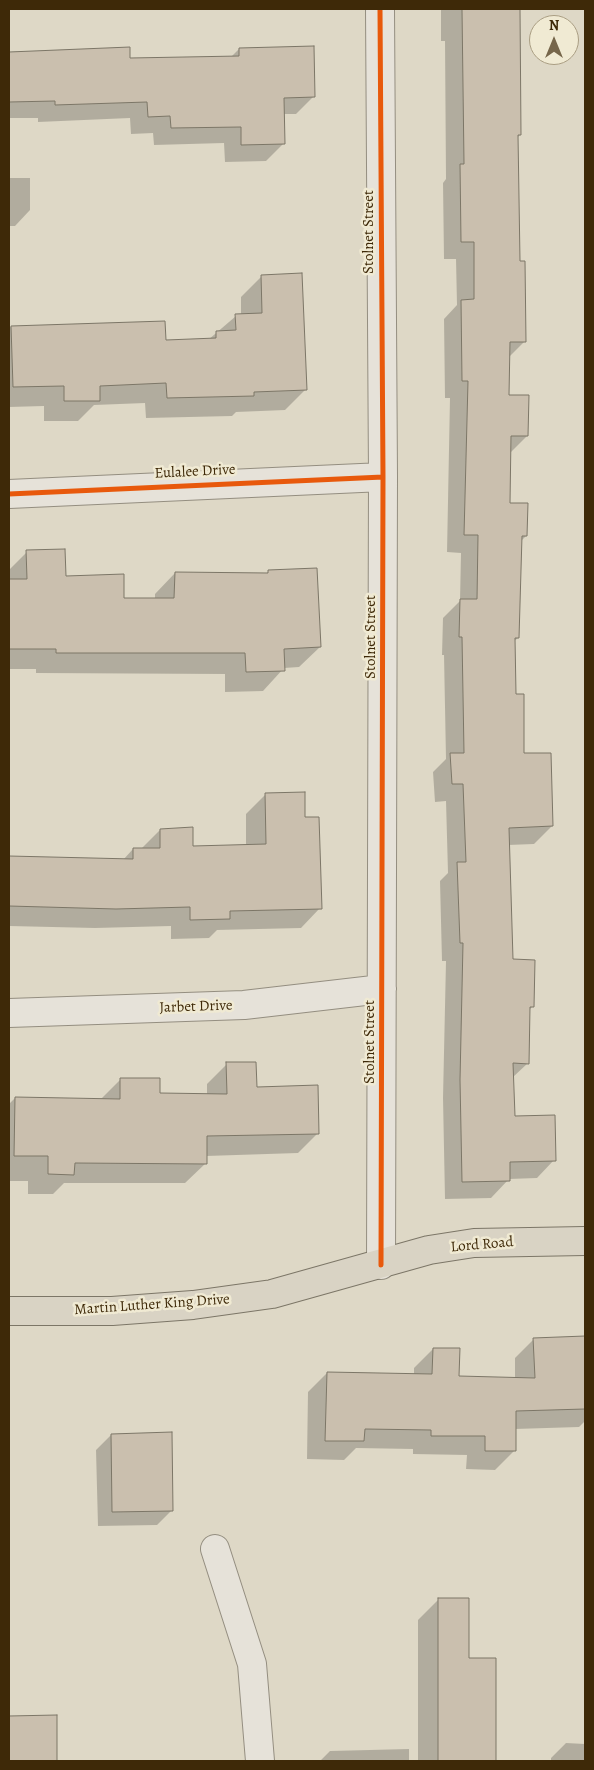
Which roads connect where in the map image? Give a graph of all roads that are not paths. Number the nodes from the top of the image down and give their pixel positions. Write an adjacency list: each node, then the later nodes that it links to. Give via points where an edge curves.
1 (380, 9): 2 (street, Stolnet Street)
2 (384, 477): 3 (street, Eulalee Drive); 4 (street, Stolnet Street)
3 (9, 494)
4 (382, 989): 5 (street, Jarbet Drive, via 244,1005); 7 (street, Stolnet Street)
5 (9, 1013)
6 (585, 1241): 7 (main road, Lord Road, via 474,1243 429,1250)
7 (381, 1265): 8 (main road, Martin Luther King Drive, via 272,1294 193,1305 112,1311)
8 (9, 1311)
9 (216, 1549): 10 (street, via 252,1664)
10 (260, 1761)

